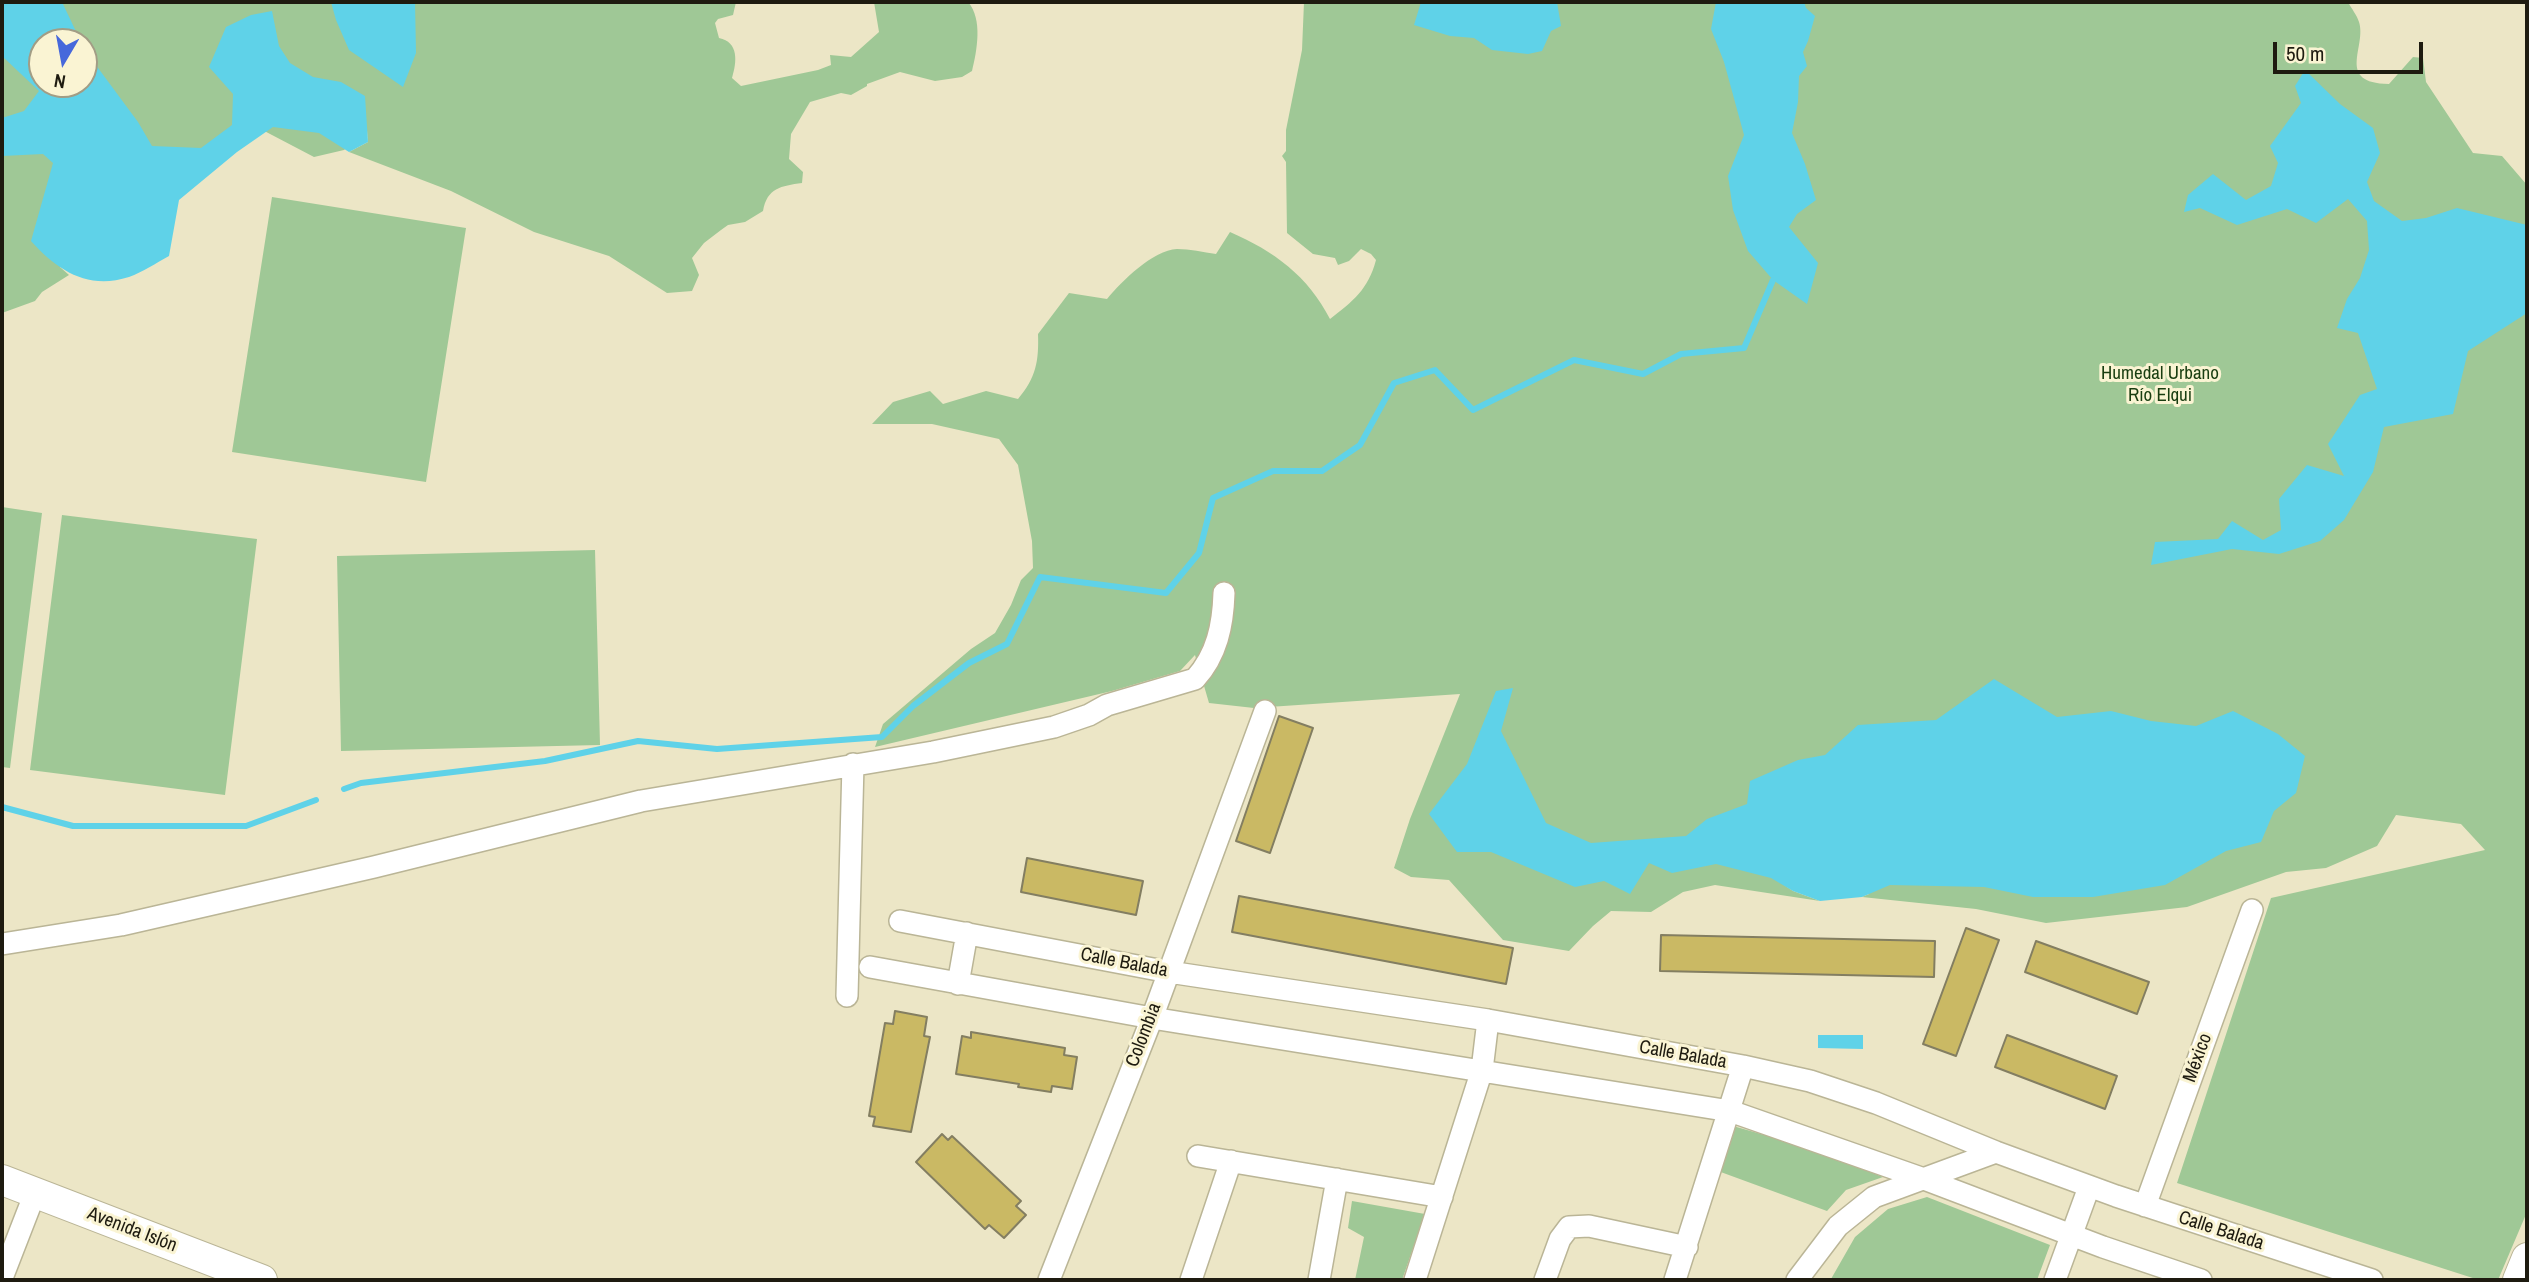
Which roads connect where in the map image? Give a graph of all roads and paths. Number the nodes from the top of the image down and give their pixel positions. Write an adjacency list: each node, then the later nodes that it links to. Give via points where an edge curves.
1 (1224, 593): 3 (street, via 1217,643 1195,679 1054,726)
2 (1265, 711): 9 (street, Colombia)
3 (853, 765): 7 (street, via 641,800 121,925); 11 (street)
4 (2252, 910): 26 (street, México)
5 (900, 921): 6 (street, Calle Balada)
6 (967, 933): 9 (street, Calle Balada); 10 (street)
7 (2, 944)
8 (870, 967): 10 (street)
9 (1169, 972): 12 (street, Colombia); 13 (street, Calle Balada)
10 (958, 984): 12 (street)
11 (847, 996)
12 (1152, 1018): 15 (street); 32 (street, Colombia)
13 (1488, 1020): 14 (street, Calle Balada); 15 (street)
14 (1743, 1066): 16 (street); 17 (street, Calle Balada, via 1810,1081 1876,1103)
15 (1482, 1070): 16 (street); 25 (street)
16 (1730, 1111): 21 (street); 28 (street)
17 (1996, 1152): 21 (street); 23 (street, Calle Balada)
18 (1198, 1156): 19 (street)
19 (1231, 1161): 20 (street); 33 (street)
20 (1337, 1179): 25 (street); 34 (street)
21 (1924, 1179): 27 (street); 38 (street, via 1874,1197 1838,1227)
22 (2, 1180): 24 (main road, Avenida Islón)
23 (2089, 1187): 26 (street, Calle Balada); 27 (street)
24 (35, 1193): 30 (street); 31 (main road, Avenida Islón)
25 (1442, 1196): 35 (street)
26 (2145, 1206): 41 (street, Calle Balada)
27 (2072, 1236): 39 (street); 40 (street)
28 (1687, 1247): 36 (street, via 1590,1226 1569,1227); 37 (street)
29 (2527, 1258): 42 (main road)
30 (2, 1278)
31 (262, 1280)
32 (1049, 1280)
33 (1191, 1280)
34 (1318, 1280)
35 (1415, 1280)
36 (1545, 1280)
37 (1675, 1280)
38 (1797, 1280)
39 (2055, 1280)
40 (2201, 1280)
41 (2372, 1280)
42 (2518, 1280)

